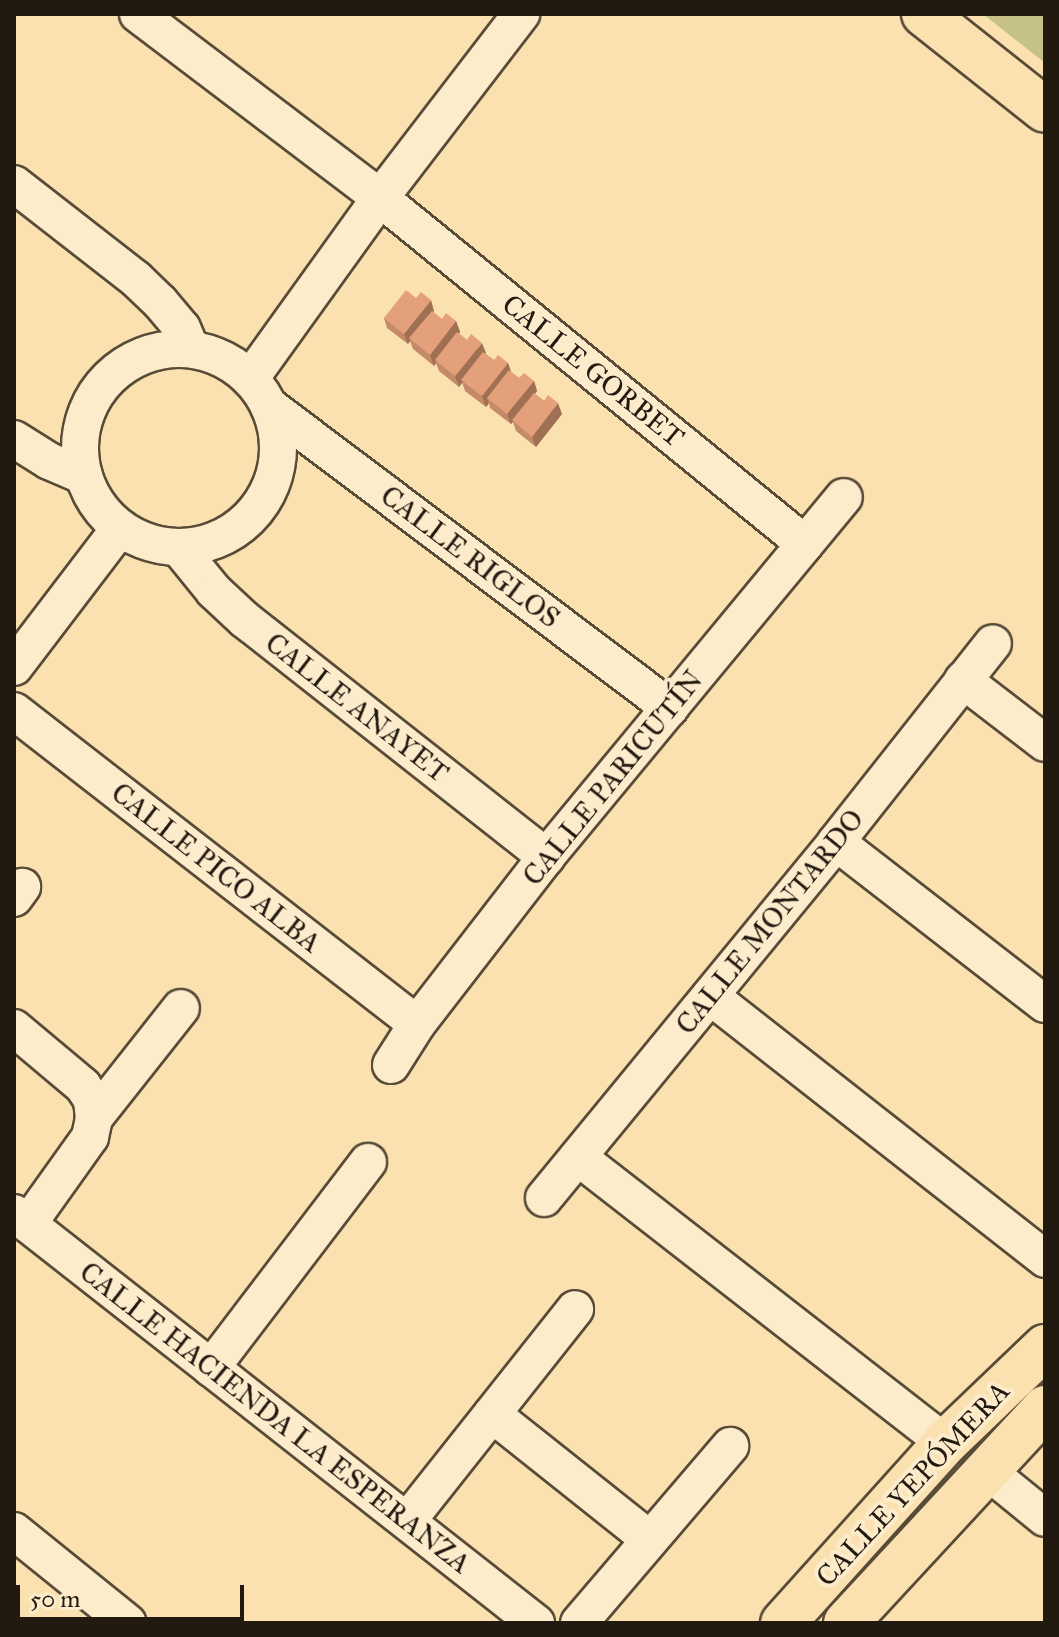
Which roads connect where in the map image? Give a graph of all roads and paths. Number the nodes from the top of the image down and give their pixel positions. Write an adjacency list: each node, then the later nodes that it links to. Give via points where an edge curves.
1 (138, 14): 6 (street, CALLE GORBET)
2 (521, 14): 6 (street)
3 (924, 14): 4 (main road)
4 (1045, 110)
5 (14, 184): 7 (street, via 136,279 175,319)
6 (380, 198): 8 (street); 13 (street, CALLE GORBET)
7 (191, 349): 8 (street, via 223,358); 10 (street, via 158,350 127,363 102,385 86,413 79,444)
8 (260, 392): 14 (street, via 278,439 275,472 262,503 239,528 211,543); 18 (street, CALLE RIGLOS)
9 (14, 439): 10 (street)
10 (84, 476): 12 (street, via 97,505)
11 (844, 497): 13 (street, CALLE PARICUTÍN)
12 (120, 528): 14 (street, via 148,543); 16 (street)
13 (805, 544): 18 (street, CALLE PARICUTÍN)
14 (179, 548): 22 (street, CALLE ANAYET, via 244,619)
15 (993, 643): 17 (street, CALLE MONTARDO)
16 (14, 667)
17 (963, 680): 20 (street); 21 (street, CALLE MONTARDO)
18 (670, 708): 22 (street, CALLE PARICUTÍN)
19 (14, 711): 26 (street, CALLE PICO ALBA)
20 (1045, 743)
21 (836, 842): 23 (street, CALLE MONTARDO); 24 (street)
22 (546, 857): 26 (street, CALLE PARICUTÍN)
23 (710, 996): 30 (street, CALLE MONTARDO); 34 (street)
24 (1045, 1004)
25 (181, 1008): 29 (street)
26 (417, 1024): 28 (street, CALLE PARICUTÍN)
27 (14, 1028): 29 (street, via 83,1086)
28 (391, 1065)
29 (94, 1118): 33 (street, via 90,1137)
30 (578, 1157): 32 (street, CALLE MONTARDO); 40 (street)
31 (368, 1162): 37 (street)
32 (544, 1198)
33 (21, 1218): 37 (street, CALLE HACIENDA LA ESPERANZA)
34 (1045, 1259)
35 (575, 1309): 39 (street)
36 (1045, 1347): 40 (main road, CALLE YEPÓMERA)
37 (211, 1368): 44 (street, CALLE HACIENDA LA ESPERANZA)
38 (1045, 1408): 42 (main road, CALLE YEPÓMERA)
39 (492, 1414): 44 (street); 46 (street)
40 (945, 1443): 50 (main road, CALLE YEPÓMERA)
41 (730, 1446): 46 (street)
42 (985, 1469): 43 (street); 51 (main road, CALLE YEPÓMERA)
43 (1045, 1518)
44 (408, 1520): 48 (street, CALLE HACIENDA LA ESPERANZA)
45 (14, 1531): 47 (street)
46 (648, 1538): 49 (street)
47 (128, 1623)
48 (536, 1623)
49 (579, 1623)
50 (783, 1623)
51 (846, 1623)

